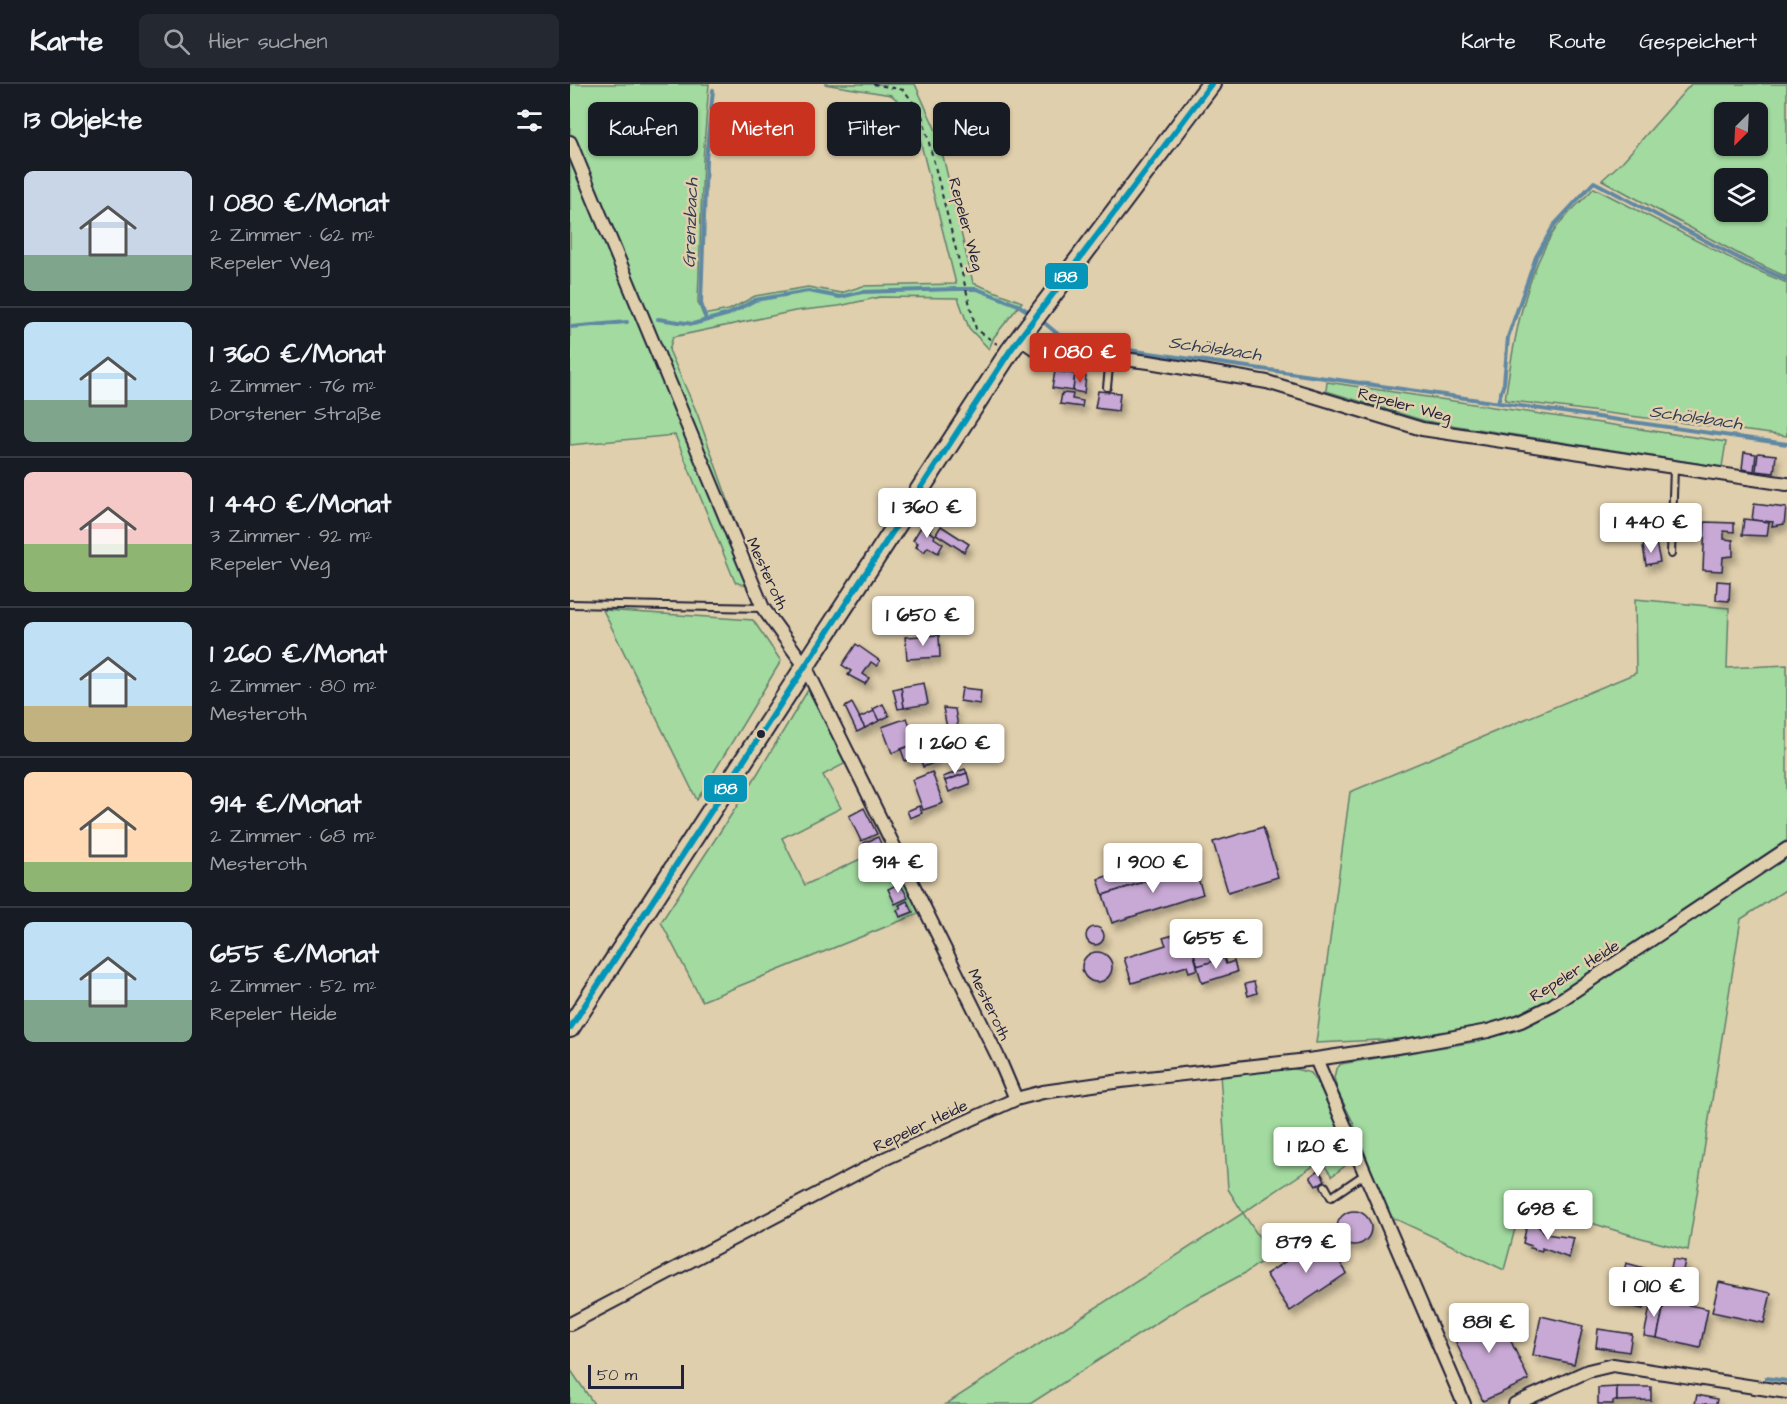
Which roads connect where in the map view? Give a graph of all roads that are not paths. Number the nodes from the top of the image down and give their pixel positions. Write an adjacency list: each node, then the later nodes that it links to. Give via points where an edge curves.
1 (1211, 84): 3 (main road)
2 (570, 142): 10 (street, Mesteroth)
3 (1020, 338): 4 (street, Repeler Weg, via 1035,349); 11 (main road)
4 (1110, 358): 5 (lane); 6 (street, Repeler Weg, via 1267,382 1422,429)
5 (1107, 387)
6 (1674, 468): 7 (street, Repeler Weg); 8 (lane)
7 (1787, 484)
8 (1671, 554)
9 (570, 604): 10 (lane)
10 (763, 608): 11 (street, Mesteroth)
11 (805, 666): 13 (main road); 15 (street, Mesteroth)
12 (1787, 849): 14 (street, Repeler Heide, via 1553,1005 1521,1021 1478,1033)
13 (570, 1028)
14 (1316, 1059): 15 (street, Repeler Heide, via 1121,1081); 16 (street)
15 (1016, 1099): 18 (street, Repeler Heide, via 884,1159)
16 (1365, 1174): 17 (lane, via 1331,1197); 20 (street)
17 (1325, 1186)
18 (570, 1324)
19 (1787, 1392): 21 (street, via 1613,1365 1588,1371)
20 (1464, 1404)
21 (1515, 1404)

